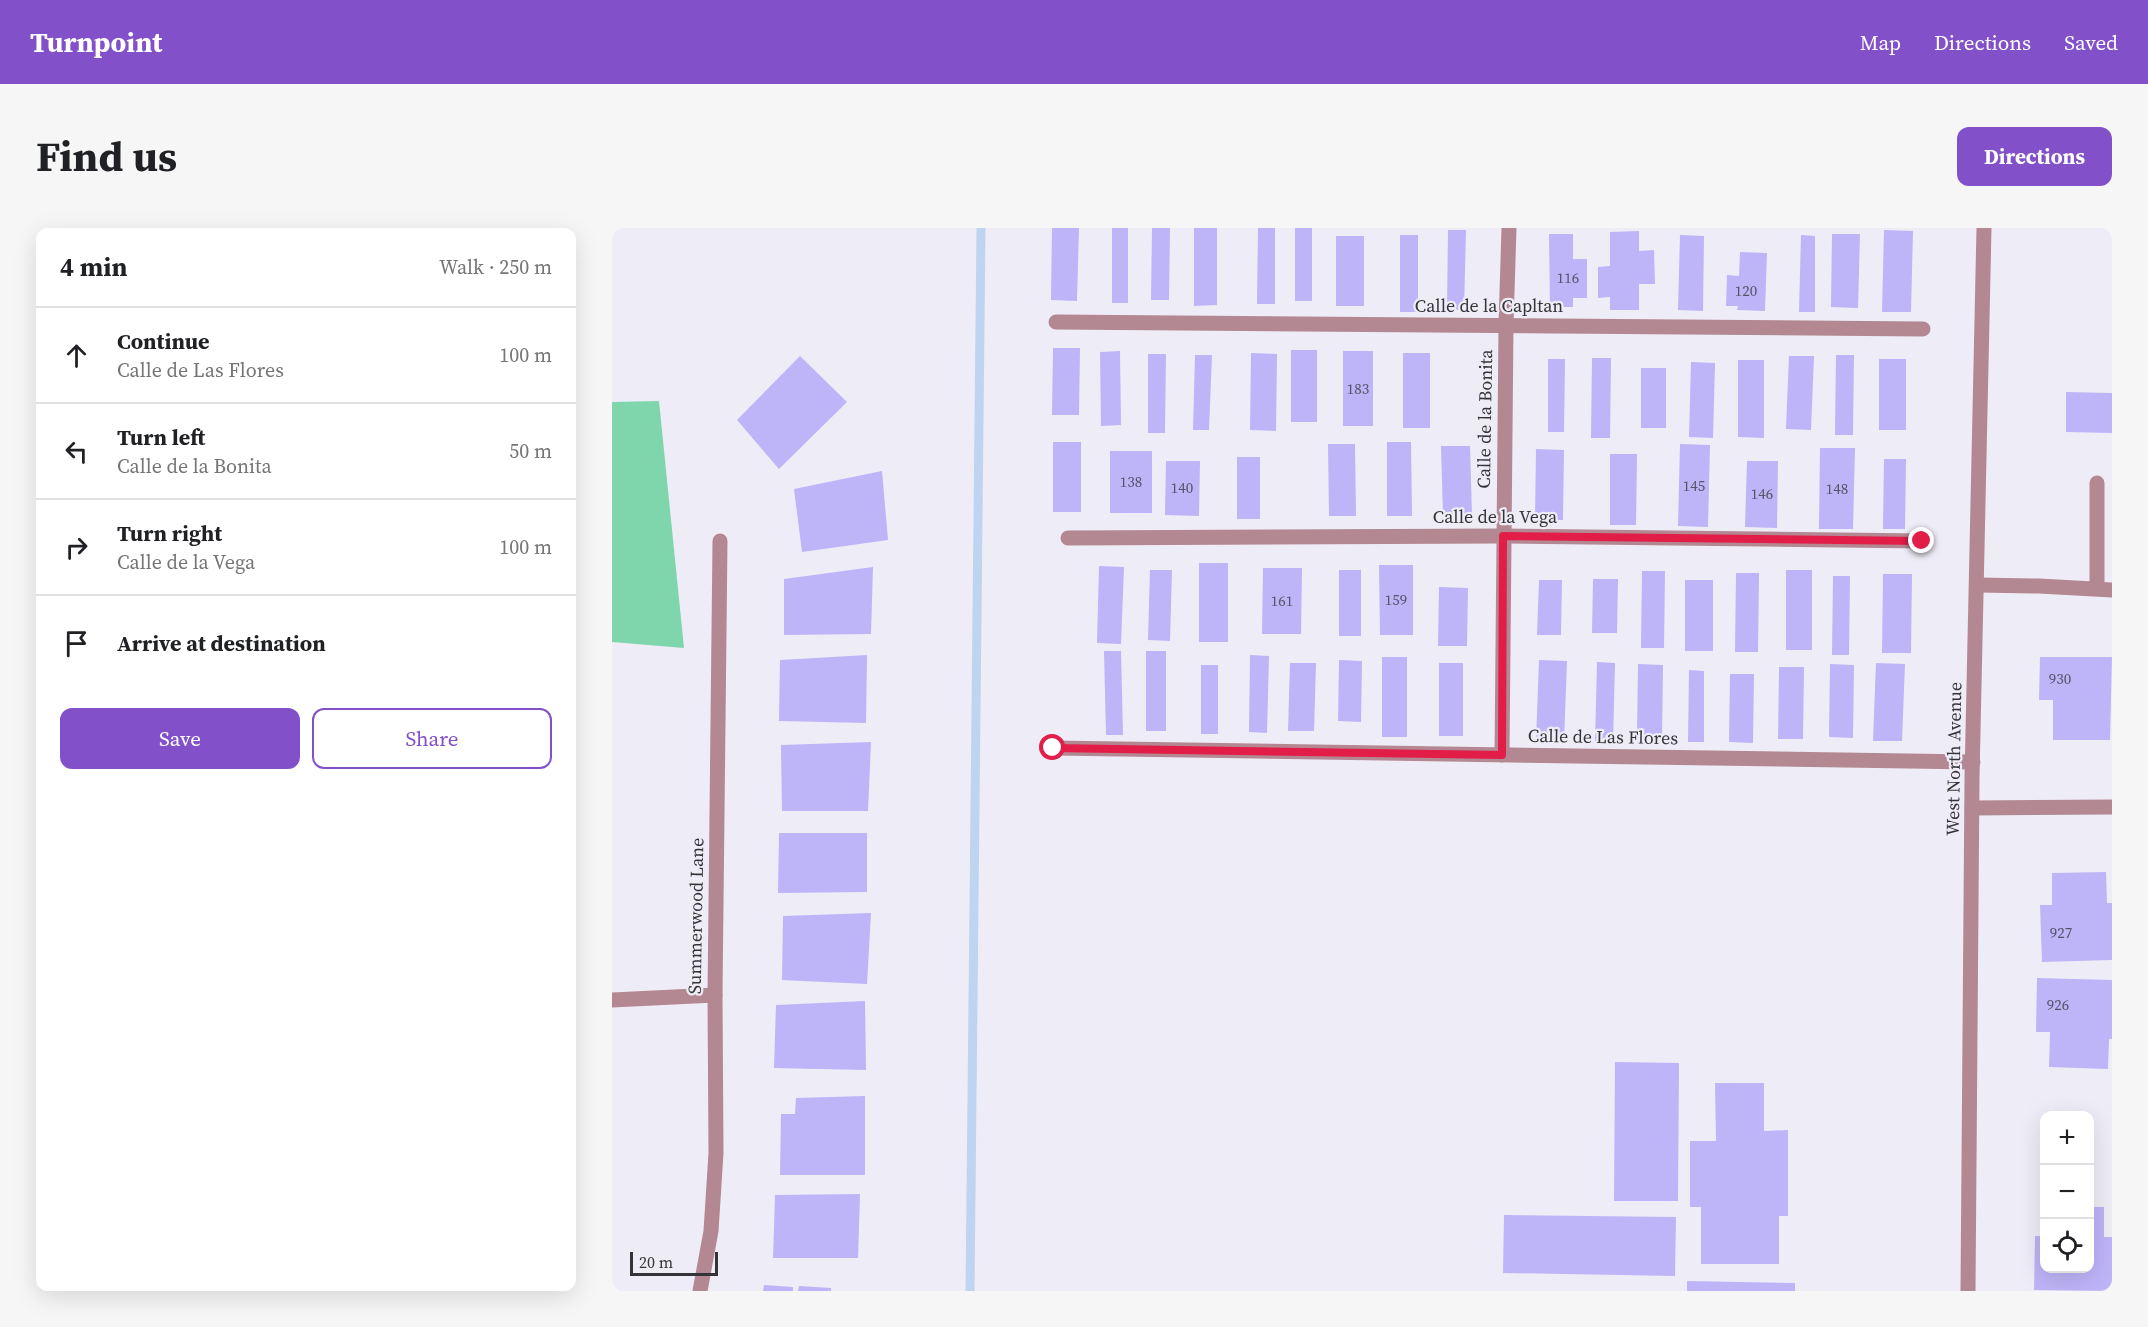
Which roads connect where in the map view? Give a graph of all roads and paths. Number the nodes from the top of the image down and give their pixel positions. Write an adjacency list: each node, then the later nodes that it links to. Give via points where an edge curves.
1 (1509, 228): 4 (street, Calle de la Bonita)
2 (1984, 228): 11 (street, West North Avenue)
3 (1056, 322): 4 (street, Calle de la Capltan)
4 (1506, 325): 5 (street, Calle de la Capltan); 7 (street, Calle de la Bonita)
5 (1923, 329)
6 (2097, 483): 12 (street)
7 (1503, 536): 8 (street, Calle de la Vega); 10 (street, Calle de la Vega); 14 (street, Calle de la Bonita)
8 (1068, 538)
9 (720, 541): 18 (street, Summerwood Lane)
10 (1922, 541)
11 (1978, 585): 12 (street); 15 (street, West North Avenue)
12 (2105, 589)
13 (1053, 748): 14 (street, Calle de Las Flores)
14 (1502, 755): 15 (street, Calle de Las Flores)
15 (1973, 762): 17 (street, West North Avenue)
16 (2112, 807): 17 (street)
17 (1972, 808): 21 (street, West North Avenue)
18 (715, 995): 19 (street); 20 (street, Summerwood Lane, via 716,1154 711,1232)
19 (612, 1000)
20 (700, 1291)
21 (1968, 1291)

